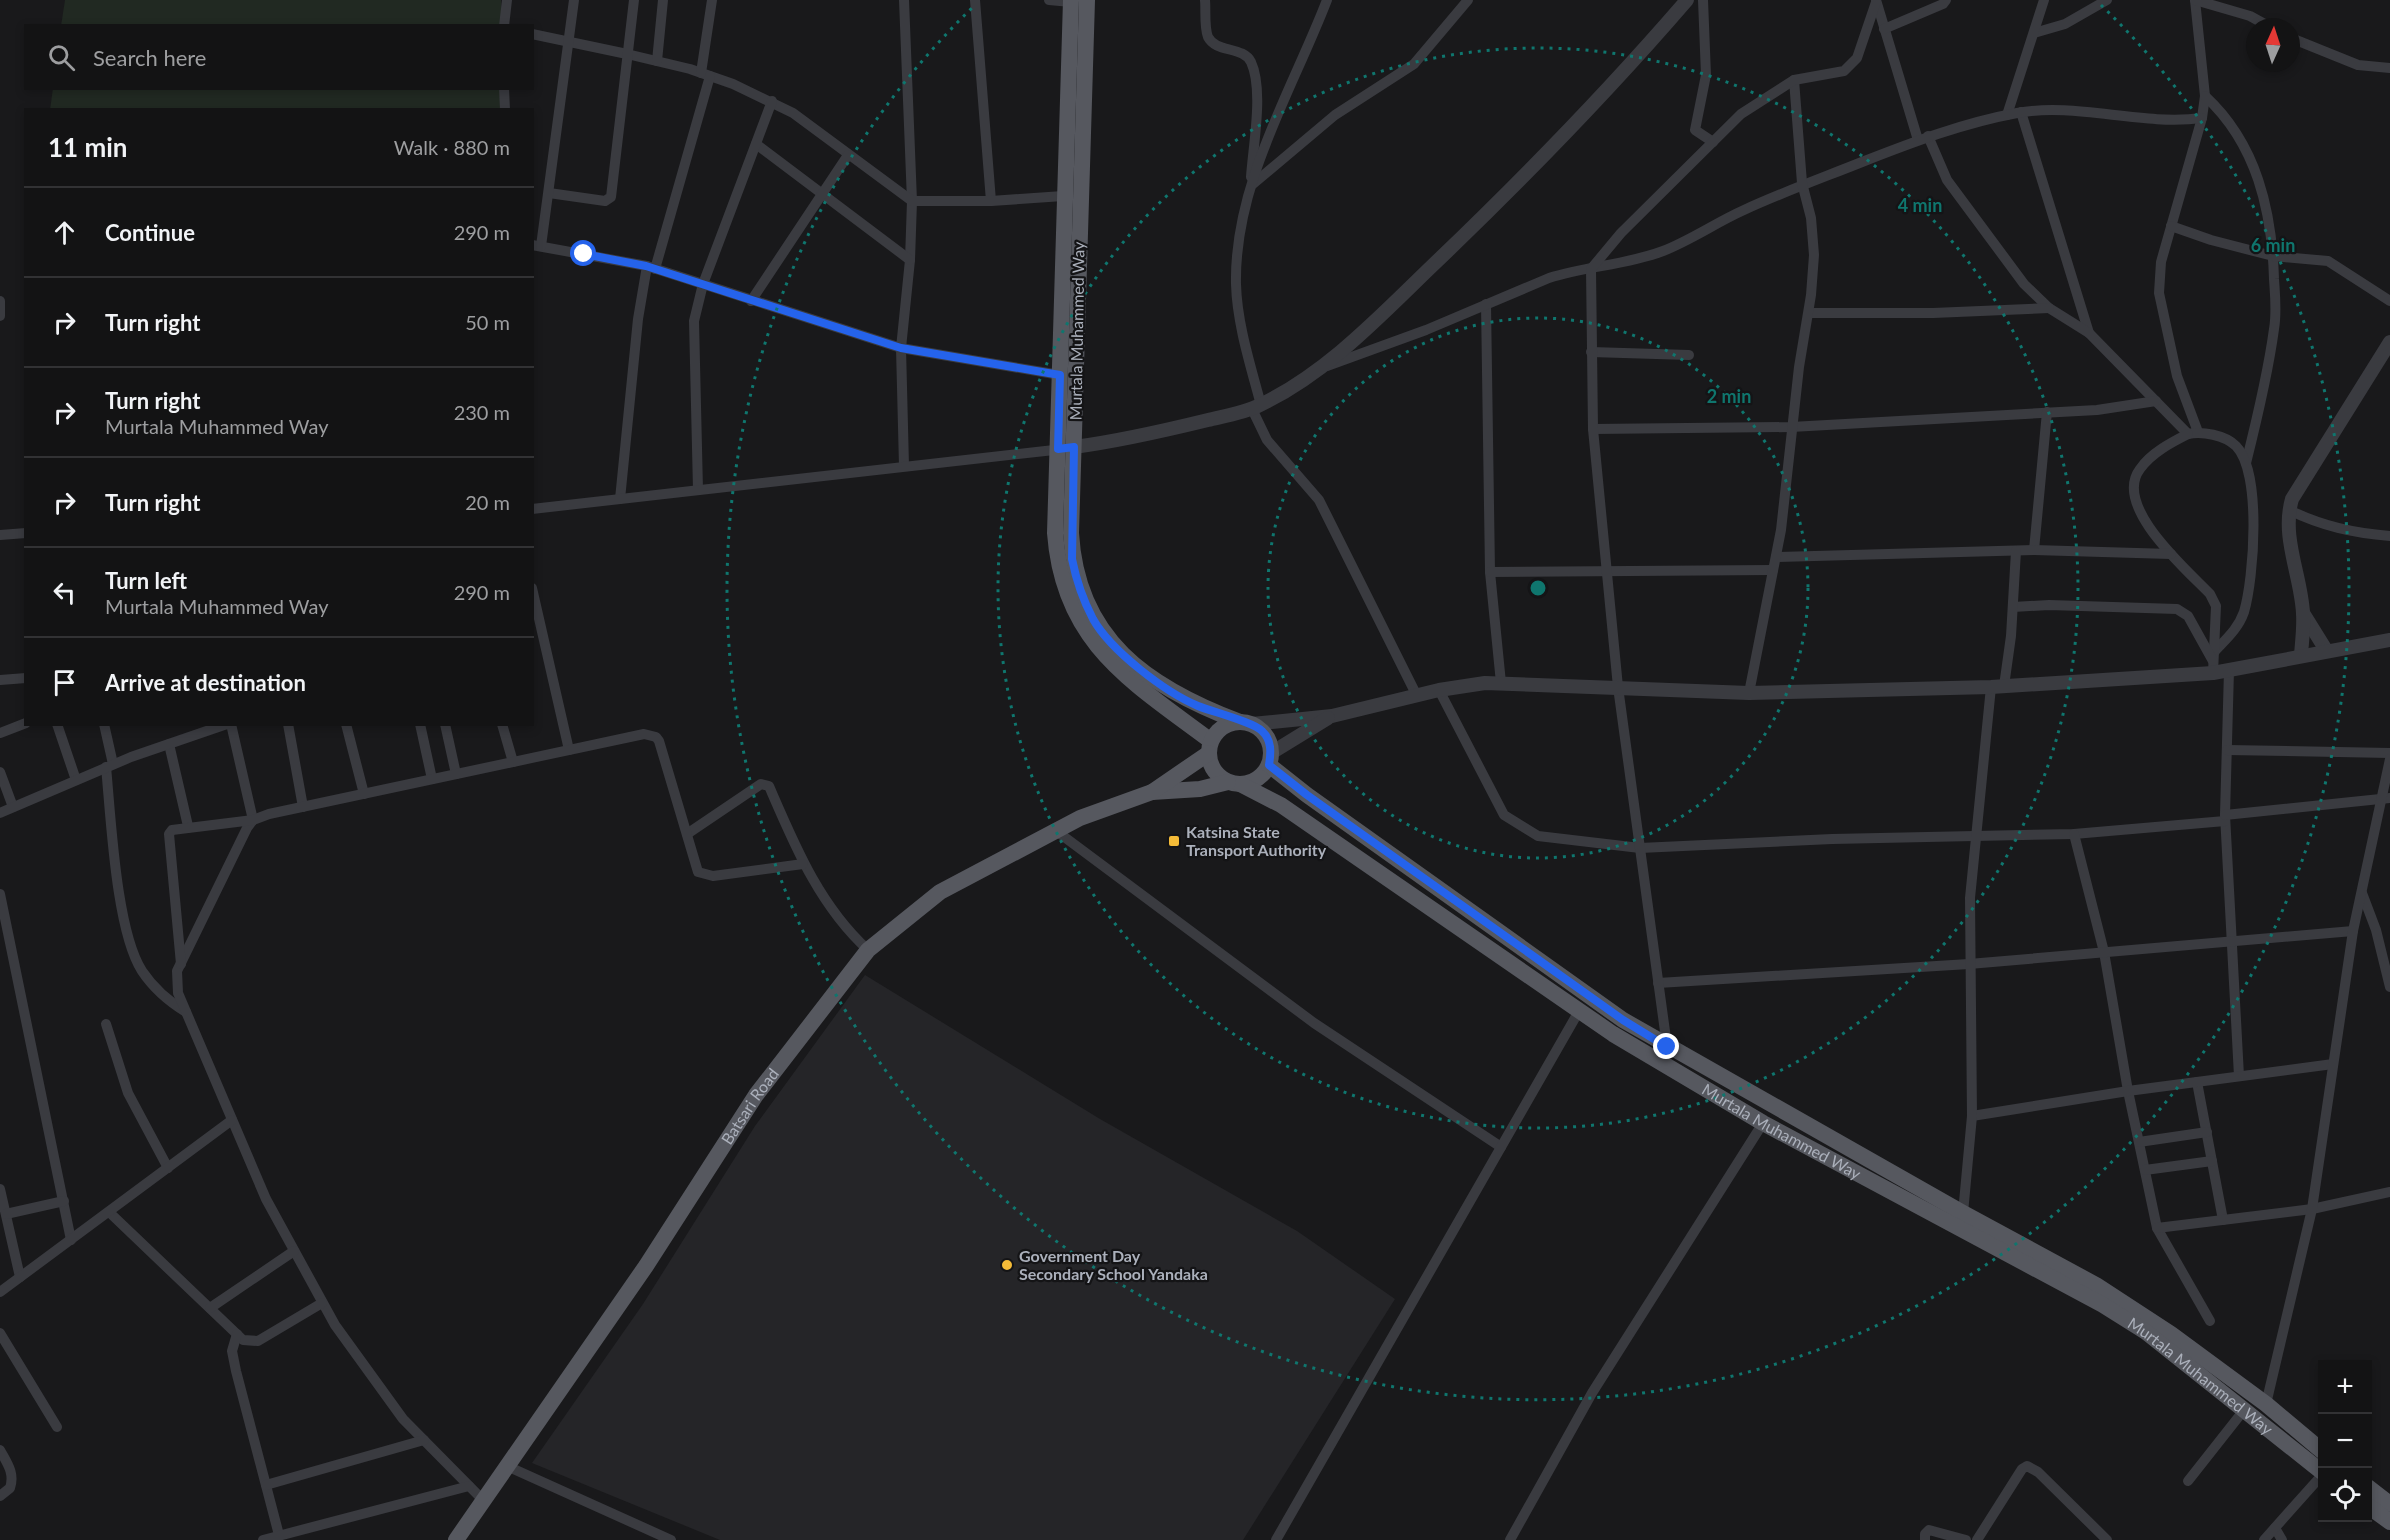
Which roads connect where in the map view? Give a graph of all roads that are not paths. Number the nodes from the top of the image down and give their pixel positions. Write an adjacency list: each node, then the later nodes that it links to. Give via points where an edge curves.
1 (507, 0): 22 (street)
2 (574, 0): 26 (street)
3 (634, 0): 28 (street)
4 (663, 0): 29 (street)
5 (712, 0): 31 (street)
6 (904, 0): 50 (street)
7 (975, 0): 51 (street)
8 (1049, 0): 18 (street)
9 (1205, 0): 46 (street, via 1208,38 1250,61 1257,89)
10 (1322, 0): 20 (street)
11 (1327, 0): 20 (street)
12 (1468, 0): 46 (street, via 1414,64 1335,115)
13 (1687, 0): 71 (street, via 1526,176)
14 (1703, 0): 42 (street, via 1706,75 1695,130)
15 (1946, 0): 23 (street)
16 (2044, 0): 24 (street)
17 (2107, 0): 24 (street, via 2064,24)
18 (1076, 1): 49 (main road); 79 (main road, Murtala Muhammed Way)
19 (1876, 1): 23 (street); 32 (street, via 1857,58 1844,71)
20 (1323, 12): 46 (street)
21 (2254, 18): 34 (street, via 2194,0)
22 (504, 24)
23 (1884, 29): 41 (street)
24 (2034, 33): 38 (street)
25 (534, 34): 26 (street)
26 (568, 42): 28 (street); 47 (street)
27 (2300, 42): 30 (street, via 2358,65)
28 (627, 54): 29 (street); 47 (street, via 611,197 605,201)
29 (657, 61): 31 (street)
30 (2390, 68)
31 (706, 75): 35 (street); 56 (street)
32 (1794, 80): 42 (street, via 1741,114); 45 (street)
33 (504, 90): 36 (street)
34 (2205, 96): 39 (street); 54 (street, via 2235,128 2254,168 2271,227)
35 (772, 101): 43 (street); 44 (street)
36 (505, 108)
37 (2021, 112): 38 (street); 39 (street, via 2162,121); 66 (street)
38 (2007, 115): 40 (street)
39 (2202, 118): 52 (street)
40 (1928, 136): 41 (street); 63 (street, via 1936,160 1962,204 2024,284)
41 (1917, 140): 45 (street)
42 (1713, 142): 57 (street)
43 (756, 144): 48 (street); 58 (street)
44 (848, 154): 48 (street); 50 (street)
45 (1802, 183): 57 (street, via 1667,250); 64 (street, via 1811,218 1814,255)
46 (1251, 186): 74 (street, via 1242,219 1236,285)
47 (549, 193): 53 (street)
48 (822, 195): 55 (street); 60 (street)
49 (1064, 196): 51 (street); 72 (main road)
50 (912, 201): 51 (street); 55 (street)
51 (991, 201)
52 (2171, 226): 54 (street); 78 (street, via 2161,262 2159,293)
53 (537, 245): 56 (street)
54 (2273, 256): 61 (street, via 2328,261); 80 (street, via 2275,327)
55 (910, 260): 68 (street)
56 (651, 267): 58 (street); 83 (street, via 638,319)
57 (1591, 268): 62 (street, via 1549,278); 69 (street)
58 (704, 284): 60 (street); 82 (street, via 693,329)
59 (0, 301): 65 (street)
60 (751, 301): 68 (street)
61 (2390, 301)
62 (1486, 304): 71 (street); 95 (street)
63 (2049, 308): 64 (street); 66 (street)
64 (1809, 313): 76 (street)
65 (0, 316)
66 (2089, 333): 73 (street)
67 (2390, 342): 85 (street, via 2292,499)
68 (901, 348): 72 (street); 81 (street)
69 (1591, 352): 70 (street); 77 (street)
70 (1689, 355)
71 (1321, 368): 74 (street)
72 (1060, 375): 79 (main road)
73 (2156, 401): 75 (street, via 2097,410); 78 (street)
74 (1256, 407): 79 (street, via 1129,440); 112 (street, via 1267,440 1319,500)
75 (2047, 412): 76 (street); 89 (street)
76 (1791, 427): 77 (street); 92 (street)
77 (1593, 429): 93 (street)
78 (2193, 433): 80 (street, via 2217,436 2235,445); 91 (street, via 2167,445 2139,470 2134,487 2137,505 2149,528)
79 (1066, 448): 81 (street); 114 (main road, Murtala Muhammed Way, via 1072,559 1094,620 1132,661 1176,694); 127 (main road, via 1057,557 1061,579 1082,627 1117,668)
80 (2246, 463): 103 (street, via 2253,530 2249,588 2243,614)
81 (904, 466): 82 (street)
82 (698, 490): 83 (street)
83 (620, 499): 84 (street)
84 (534, 509)
85 (2289, 510): 88 (street, via 2319,524); 98 (street, via 2288,526)
86 (24, 533): 87 (street)
87 (0, 535)
88 (2390, 536)
89 (2034, 550): 90 (street); 91 (street)
90 (2016, 551): 92 (street); 97 (street)
91 (2171, 554): 103 (street, via 2210,594 2216,606)
92 (1776, 557): 94 (street)
93 (1608, 569): 94 (street); 95 (street); 108 (street)
94 (1773, 570): 111 (street)
95 (1491, 572): 107 (street)
96 (534, 606): 99 (street)
97 (2013, 607): 103 (street, via 2177,609 2188,616); 109 (street)
98 (2303, 613): 101 (street); 102 (street)
99 (537, 634): 128 (street)
100 (2390, 640): 101 (street)
101 (2326, 650): 102 (street)
102 (2301, 655): 104 (street)
103 (2213, 662): 104 (street); 109 (street)
104 (2229, 670): 129 (street)
105 (24, 678): 106 (street)
106 (0, 680)
107 (1501, 682): 108 (street); 110 (street)
108 (1618, 687): 111 (street); 153 (street)
109 (1997, 687): 111 (street); 152 (street)
110 (1439, 690): 112 (street); 153 (street, via 1504,815 1538,836)
111 (1749, 693)
112 (1417, 696): 113 (street)
113 (1332, 716): 114 (street); 131 (street)
114 (1246, 723): 127 (main road, via 1228,724 1218,731); 131 (main road, via 1262,731 1269,741)
115 (24, 724): 125 (street)
116 (58, 726): 138 (street)
117 (104, 726): 134 (street)
118 (223, 726): 126 (street)
119 (230, 726): 147 (street)
120 (288, 726): 144 (street)
121 (347, 726): 141 (street)
122 (420, 726): 137 (street)
123 (445, 726): 136 (street)
124 (503, 726): 133 (street)
125 (0, 733)
126 (169, 744): 134 (street); 148 (street)
127 (1210, 747): 139 (main road, via 1211,765 1218,775); 140 (main road)
128 (568, 750): 133 (street); 150 (street, via 644,734 656,737)
129 (2227, 750): 130 (street); 146 (street)
130 (2390, 753)
131 (1270, 759): 139 (main road, via 1262,775 1252,782); 168 (main road, Murtala Muhammed Way, via 1307,795 1613,1013)
132 (2390, 759): 142 (street)
133 (513, 762): 136 (street)
134 (109, 766): 138 (street); 166 (street, via 121,904 129,937 141,969 163,998)
135 (0, 772): 143 (street)
136 (456, 774): 137 (street)
137 (432, 779): 141 (street)
138 (76, 780): 143 (street)
139 (1234, 783): 140 (main road); 165 (main road, Murtala Muhammed Way, via 1281,805)
140 (1152, 792): 149 (main road, Batsari Road)
141 (364, 794): 144 (street)
142 (2386, 799): 146 (street); 155 (street)
143 (13, 807): 145 (street)
144 (303, 807): 147 (street)
145 (0, 813)
146 (2225, 818): 151 (street); 158 (street)
147 (253, 820): 148 (street); 161 (street)
148 (188, 826): 161 (street, via 169,834)
149 (1055, 830): 159 (main road, Batsari Road, via 940,892); 178 (street, via 1314,1023)
150 (687, 834): 154 (street, via 698,872 703,874); 154 (street, via 766,784)
151 (2074, 834): 152 (street); 160 (street)
152 (1975, 837): 153 (street); 162 (street)
153 (1640, 848): 163 (street)
154 (803, 864): 159 (street, via 846,930)
155 (2362, 893): 157 (street); 164 (street)
156 (0, 894): 184 (street)
157 (2353, 931): 158 (street); 169 (street)
158 (2233, 939): 160 (street); 170 (street)
159 (868, 950): 206 (main road, Batsari Road, via 756,1095 646,1266)
160 (2104, 952): 162 (street); 172 (street)
161 (180, 964): 166 (street, via 175,981)
162 (1969, 964): 163 (street); 173 (street)
163 (1659, 983): 168 (street)
164 (2390, 987)
165 (1579, 1011): 175 (main road, Murtala Muhammed Way); 178 (street)
166 (186, 1012): 174 (street)
167 (106, 1024): 180 (street, via 128,1093)
168 (1667, 1047): 187 (main road, Murtala Muhammed Way)
169 (2333, 1064): 170 (street); 185 (street)
170 (2239, 1076): 171 (street)
171 (2197, 1082): 172 (street); 176 (street)
172 (2128, 1091): 173 (street); 177 (street)
173 (1972, 1116): 187 (street)
174 (232, 1120): 180 (street); 192 (street, via 266,1199)
175 (1763, 1123): 201 (main road, Murtala Muhammed Way, via 2103,1305 2146,1332); 224 (street, via 1592,1393)
176 (2207, 1132): 177 (street); 179 (street)
177 (2139, 1142): 181 (street)
178 (1501, 1147): 223 (street)
179 (2212, 1161): 181 (street); 189 (street)
180 (168, 1168): 186 (street)
181 (2145, 1170): 190 (street)
182 (0, 1189): 188 (street)
183 (2390, 1192): 185 (street)
184 (64, 1201): 188 (street); 191 (street)
185 (2312, 1209): 189 (street); 200 (street)
186 (109, 1212): 191 (street); 196 (street)
187 (1963, 1213): 200 (main road, Murtala Muhammed Way, via 2096,1285)
188 (6, 1214): 193 (street)
189 (2223, 1220): 190 (street)
190 (2157, 1228): 197 (street)
191 (71, 1240): 193 (street)
192 (294, 1251): 195 (street); 196 (street)
193 (20, 1277): 194 (street)
194 (0, 1292)
195 (322, 1303): 199 (street, via 258,1341 243,1340); 203 (street, via 402,1419)
196 (210, 1308): 199 (street)
197 (2210, 1321)
198 (0, 1333): 202 (street)
199 (237, 1334): 210 (street, via 232,1351)
200 (2266, 1404): 204 (main road, Murtala Muhammed Way)
201 (2244, 1410): 207 (main road, Murtala Muhammed Way); 209 (street)
202 (57, 1427)
203 (424, 1440): 210 (street); 211 (street)
204 (2318, 1448)
205 (0, 1450): 213 (street, via 13,1480)
206 (507, 1466): 214 (main road, Batsari Road); 222 (street)
207 (2318, 1470)
208 (2318, 1478): 218 (street)
209 (2188, 1481)
210 (266, 1485): 219 (street)
211 (469, 1486): 214 (street); 219 (street)
212 (2372, 1491): 215 (main road)
213 (0, 1496)
214 (483, 1500): 221 (main road, Batsari Road)
215 (2390, 1504)
216 (2372, 1509): 217 (main road)
217 (2390, 1522)
218 (2275, 1528): 229 (street); 230 (street)
219 (279, 1535): 220 (street)
220 (263, 1540)
221 (456, 1540)
222 (671, 1540)
223 (1276, 1540)
224 (1510, 1540)
225 (1925, 1540): 226 (street, via 1929,1530)
226 (1966, 1540)
227 (1977, 1540): 228 (street, via 2026,1466 2038,1472)
228 (2107, 1540)
229 (2264, 1540)
230 (2282, 1540)

